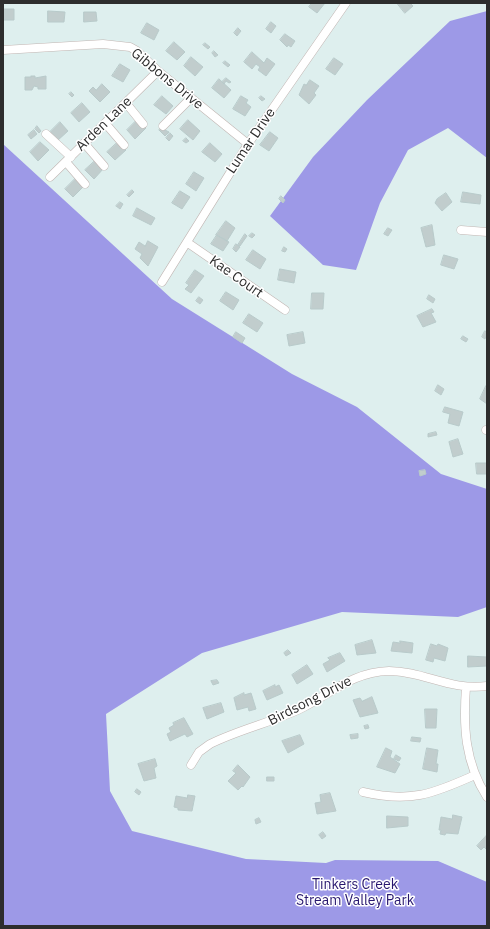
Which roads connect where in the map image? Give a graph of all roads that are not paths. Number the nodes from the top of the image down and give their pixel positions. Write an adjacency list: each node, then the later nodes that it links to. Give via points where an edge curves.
1 (346, 3): 11 (street, Lumar Drive)
2 (3, 50): 3 (street, Gibbons Drive, via 118,45 137,51)
3 (158, 71): 4 (street, Gibbons Drive); 5 (street, Arden Lane)
4 (191, 98): 8 (street); 11 (street, Gibbons Drive)
5 (126, 103): 6 (street, Arden Lane); 7 (street)
6 (105, 123): 10 (street, Arden Lane); 12 (street)
7 (143, 124)
8 (163, 126)
9 (46, 134): 13 (street)
10 (84, 143): 13 (street, Arden Lane); 14 (street)
11 (248, 144): 19 (street, Lumar Drive)
12 (124, 145)
13 (68, 159): 15 (street, Arden Lane); 16 (street)
14 (104, 166)
15 (50, 177)
16 (85, 184)
17 (461, 230): 18 (street)
18 (487, 232)
19 (188, 243): 20 (street, Lumar Drive); 21 (street, Kae Court)
20 (162, 282)
21 (285, 310)
22 (487, 686): 23 (street, Birdsong Drive)
23 (466, 687): 24 (street, Birdsong Drive, via 402,672 364,675 349,680 298,710 210,744 200,752); 25 (street, via 465,732)
24 (191, 765)
25 (475, 775): 26 (street, via 420,796 397,798); 27 (street)
26 (363, 792)
27 (487, 797)

